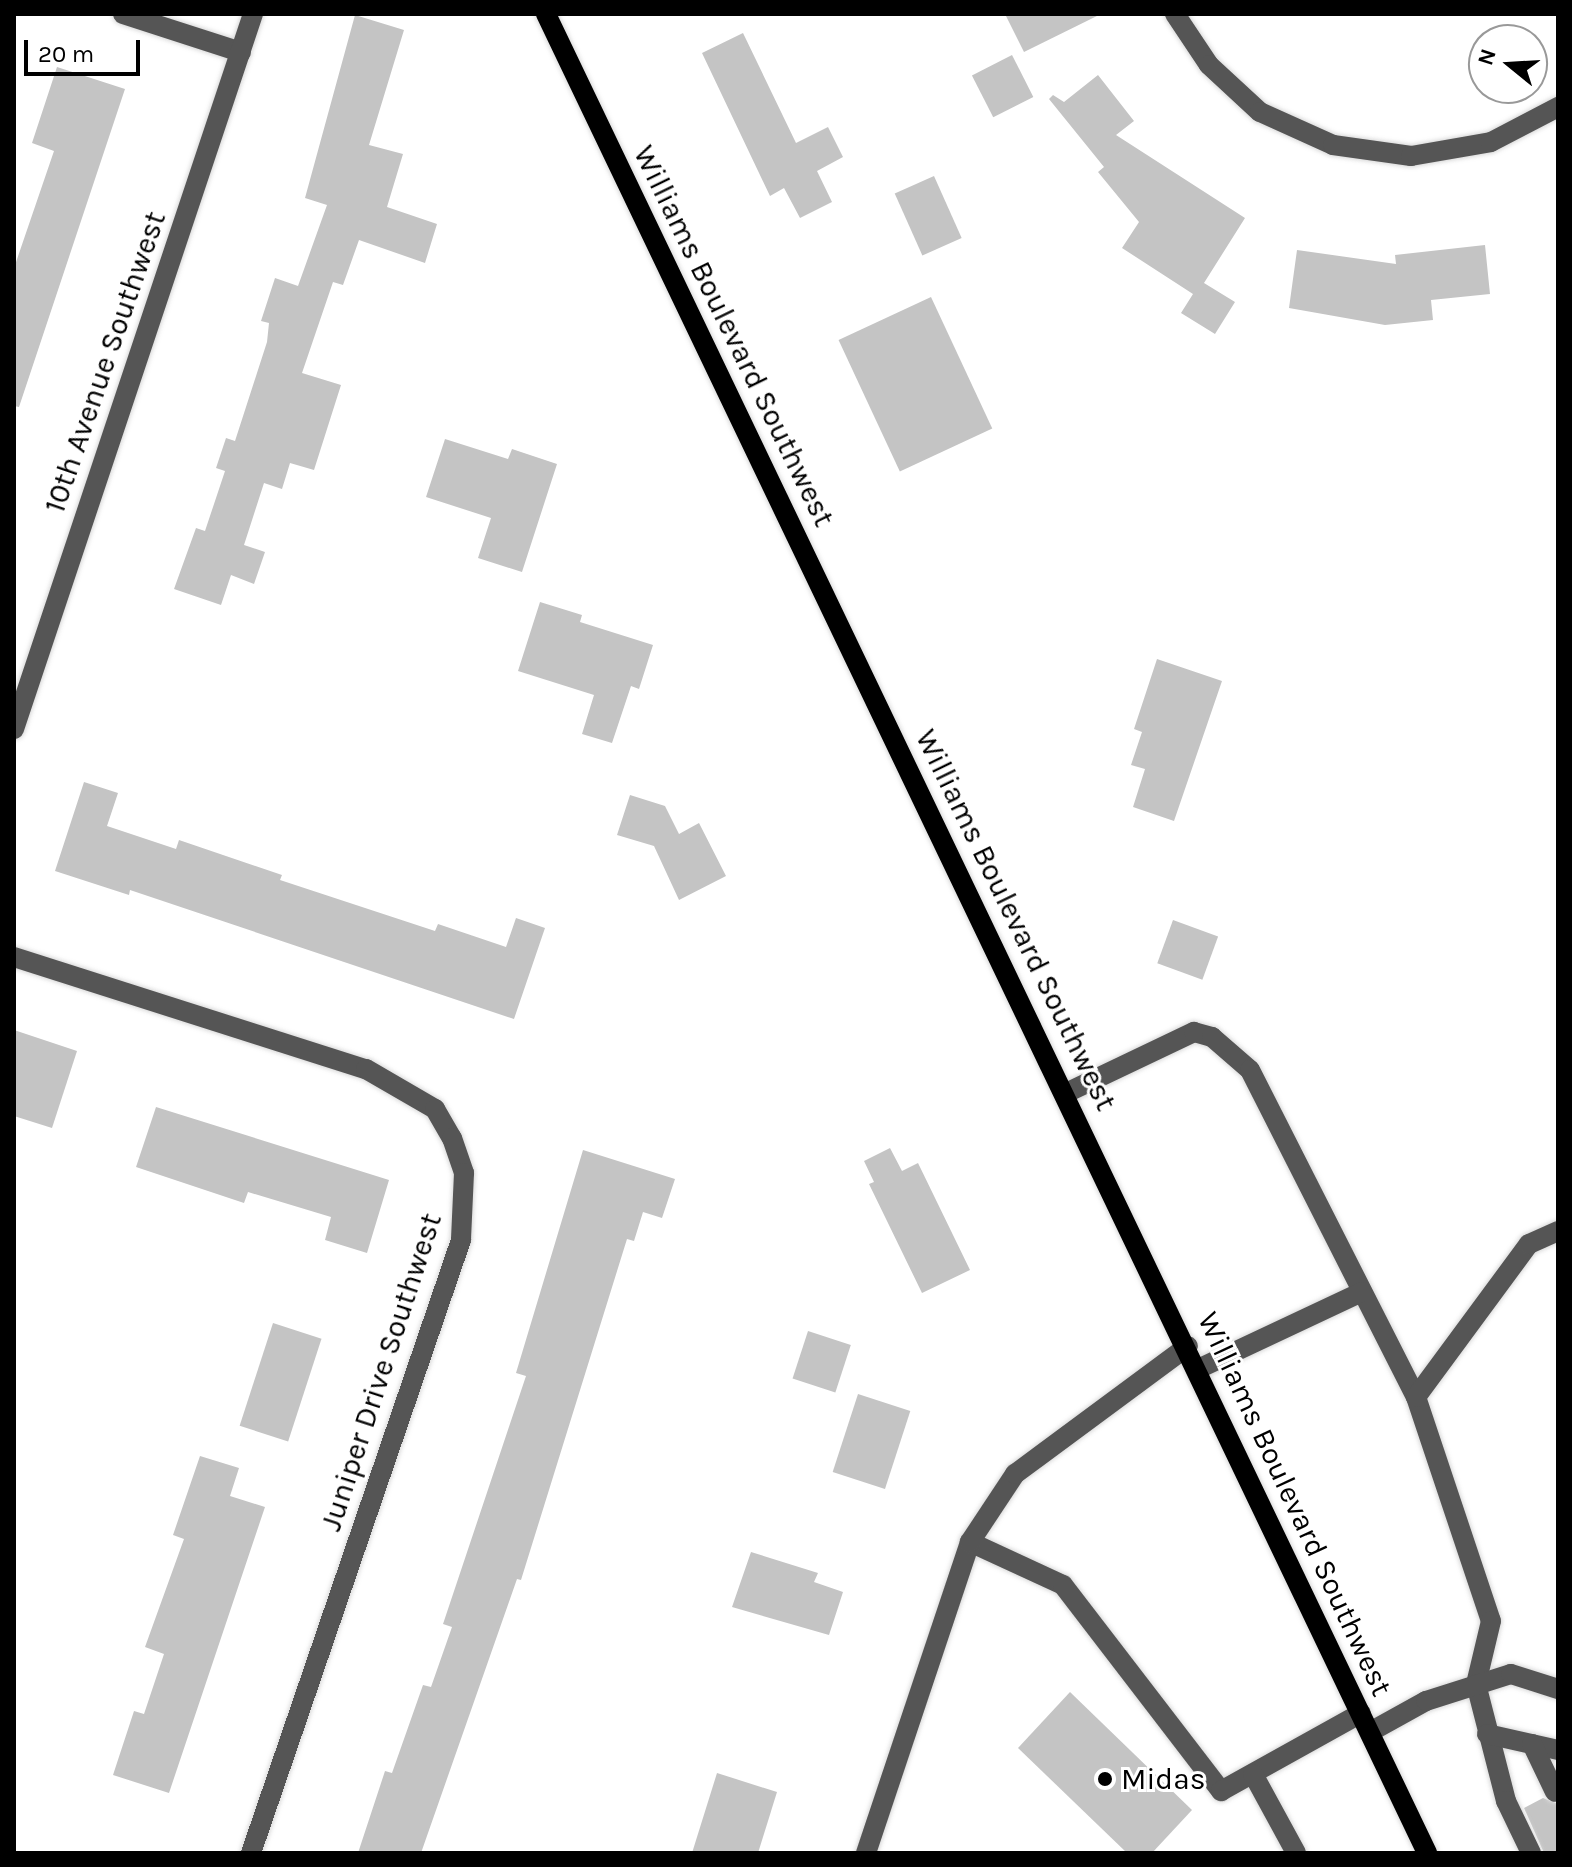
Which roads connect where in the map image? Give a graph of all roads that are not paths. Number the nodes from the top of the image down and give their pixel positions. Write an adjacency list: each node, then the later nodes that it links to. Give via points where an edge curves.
1 (123, 14): 5 (street)
2 (253, 14): 5 (street, 10th Avenue Southwest)
3 (546, 14): 9 (main road, Williams Boulevard Southwest)
4 (1175, 14): 6 (street, via 1209,65 1260,112 1333,145 1411,156 1478,144)
5 (241, 52): 7 (street, 10th Avenue Southwest)
6 (1558, 107)
7 (14, 729)
8 (14, 957): 24 (street, Juniper Drive Southwest, via 366,1069 435,1109 464,1173 461,1240)
9 (1066, 1093): 11 (street, via 1194,1032 1212,1037 1250,1070); 12 (main road, Williams Boulevard Southwest)
10 (1558, 1231): 14 (street, via 1529,1244)
11 (1362, 1292): 13 (street); 14 (street)
12 (1188, 1346): 13 (main road, Williams Boulevard Southwest); 15 (street, via 1015,1474)
13 (1198, 1369): 18 (main road, Williams Boulevard Southwest)
14 (1416, 1397): 16 (street, via 1491,1621)
15 (970, 1542): 22 (street, via 1063,1585 1221,1791); 25 (street)
16 (1476, 1684): 17 (street, via 1511,1674); 18 (street); 19 (street)
17 (1558, 1689)
18 (1366, 1723): 22 (street); 27 (main road, Williams Boulevard Southwest)
19 (1487, 1734): 20 (street); 28 (street, via 1506,1801)
20 (1532, 1744): 21 (street); 23 (street)
21 (1558, 1750)
22 (1253, 1774): 26 (street)
23 (1555, 1792)
24 (251, 1853)
25 (866, 1853)
26 (1296, 1853)
27 (1427, 1853)
28 (1531, 1853)

